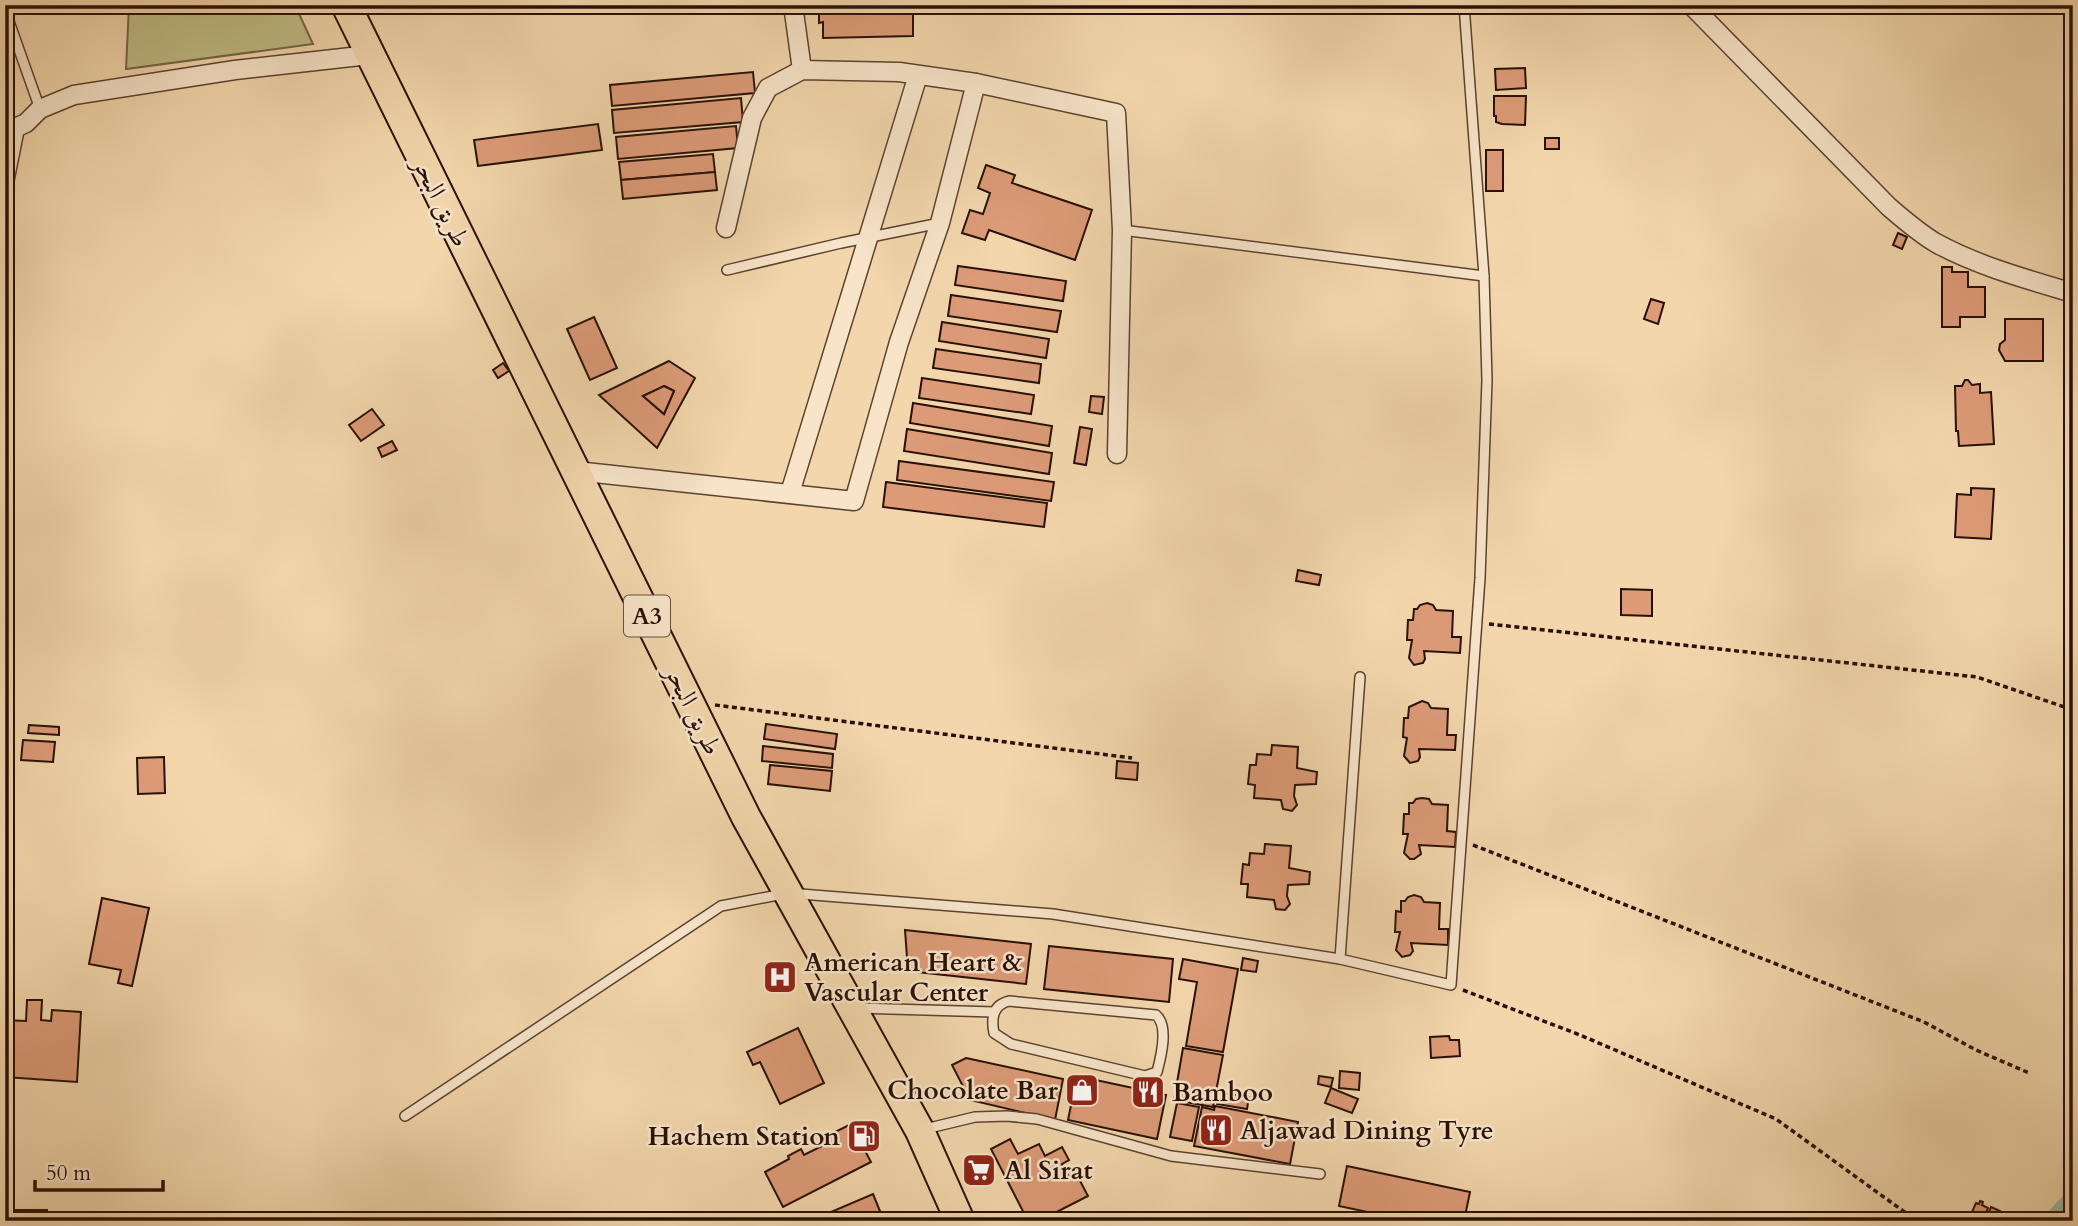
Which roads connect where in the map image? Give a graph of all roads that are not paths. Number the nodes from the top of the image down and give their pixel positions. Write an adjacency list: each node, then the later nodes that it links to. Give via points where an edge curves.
1 (346, 5): 6 (highway, طريق البحر / A3)
2 (793, 5): 7 (street)
3 (1464, 5): 18 (lane)
4 (1691, 5): 19 (street, via 1908,223 1955,252)
5 (5, 10): 10 (lane)
6 (369, 55): 10 (street, via 74,95); 21 (highway, طريق البحر / A3)
7 (802, 70): 8 (street); 14 (street, via 768,88 752,118)
8 (918, 75): 9 (street); 16 (street)
9 (976, 83): 13 (street); 15 (street, via 1116,113)
10 (40, 108): 11 (street, via 26,123)
11 (10, 129): 12 (street)
12 (5, 178)
13 (940, 223): 16 (lane); 22 (street, via 899,342 854,501)
14 (726, 228)
15 (1122, 230): 18 (lane); 20 (street)
16 (867, 237): 17 (lane); 22 (street)
17 (727, 270)
18 (1484, 276): 25 (lane, via 1487,380 1476,623 1451,985)
19 (2073, 293)
20 (1117, 454)
21 (576, 471): 22 (street); 24 (highway, طريق البحر / A3)
22 (790, 493)
23 (1360, 677): 25 (lane)
24 (788, 893): 25 (lane, via 1053,914); 26 (highway, طريق البحر / A3); 28 (lane, via 721,906)
25 (1340, 959)
26 (851, 1008): 27 (lane); 29 (highway, طريق البحر / A3)
27 (994, 1012): 27 (lane, via 1009,1001 1156,1015 1163,1027 1157,1072 1145,1076 1010,1044 994,1032)
28 (405, 1116)
29 (920, 1131): 30 (lane, via 975,1117 1037,1119 1171,1156); 31 (highway, طريق البحر / A3)
30 (1320, 1174)
31 (960, 1221)

